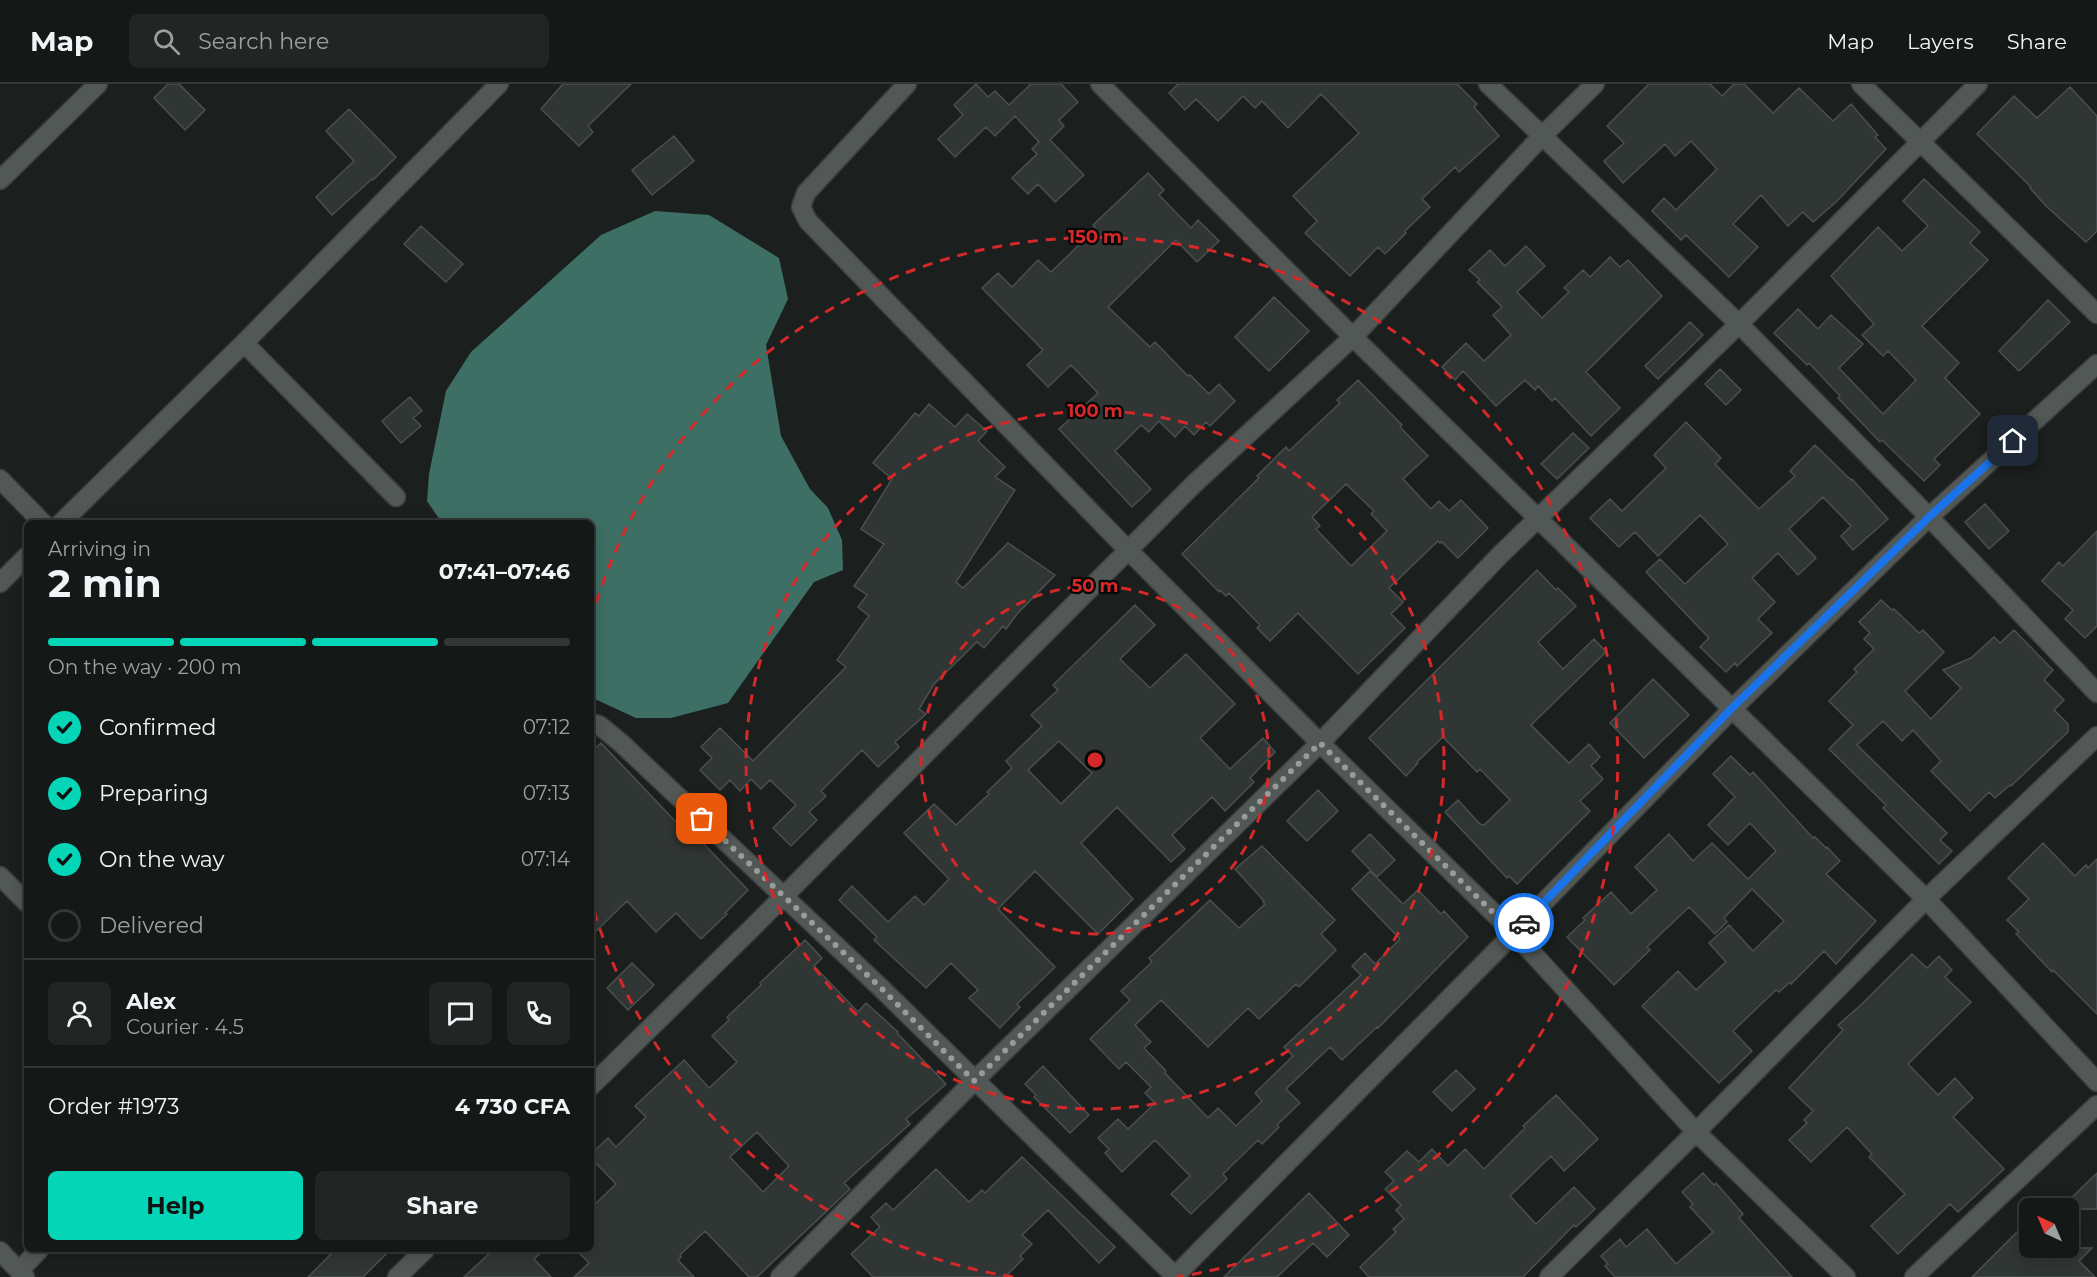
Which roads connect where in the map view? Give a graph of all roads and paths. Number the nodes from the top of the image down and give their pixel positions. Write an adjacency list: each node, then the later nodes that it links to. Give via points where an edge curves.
1 (98, 84): 11 (street)
2 (499, 84): 15 (street)
3 (907, 84): 23 (street, via 806,193 801,207 808,221)
4 (1100, 84): 14 (street)
5 (1488, 84): 9 (street)
6 (1594, 84): 9 (street)
7 (1861, 84): 10 (street)
8 (1978, 84): 10 (street)
9 (1542, 136): 13 (street); 14 (street)
10 (1919, 143): 12 (street); 13 (street)
11 (0, 179)
12 (2097, 315)
13 (1739, 324): 19 (street); 20 (street)
14 (1353, 337): 20 (street); 23 (street)
15 (244, 343): 18 (street); 22 (street)
16 (2097, 364): 19 (street)
17 (0, 479): 21 (street)
18 (396, 497)
19 (1929, 517): 26 (street); 27 (street)
20 (1538, 519): 27 (street); 30 (street)
21 (40, 520)
22 (64, 520)
23 (1128, 550): 30 (street); 32 (street)
24 (24, 559): 25 (street)
25 (0, 583)
26 (2097, 693)
27 (1732, 708): 33 (street); 35 (street)
28 (594, 724): 32 (street, via 620,742)
29 (2097, 736): 33 (street)
30 (1320, 743): 35 (street); 36 (street)
31 (0, 876): 34 (street)
32 (784, 896): 36 (street); 38 (street)
33 (1926, 899): 37 (street); 40 (street)
34 (24, 900)
35 (1514, 933): 40 (street); 46 (street)
36 (974, 1081): 46 (street); 47 (street)
37 (2097, 1082)
38 (594, 1083)
39 (2097, 1105): 50 (street)
40 (1696, 1132): 48 (street); 49 (street)
41 (0, 1251): 44 (street)
42 (38, 1252): 44 (street)
43 (423, 1252): 45 (street)
44 (22, 1274)
45 (405, 1274)
46 (1174, 1276)
47 (780, 1277)
48 (1549, 1277)
49 (1846, 1277)
50 (1914, 1277)

